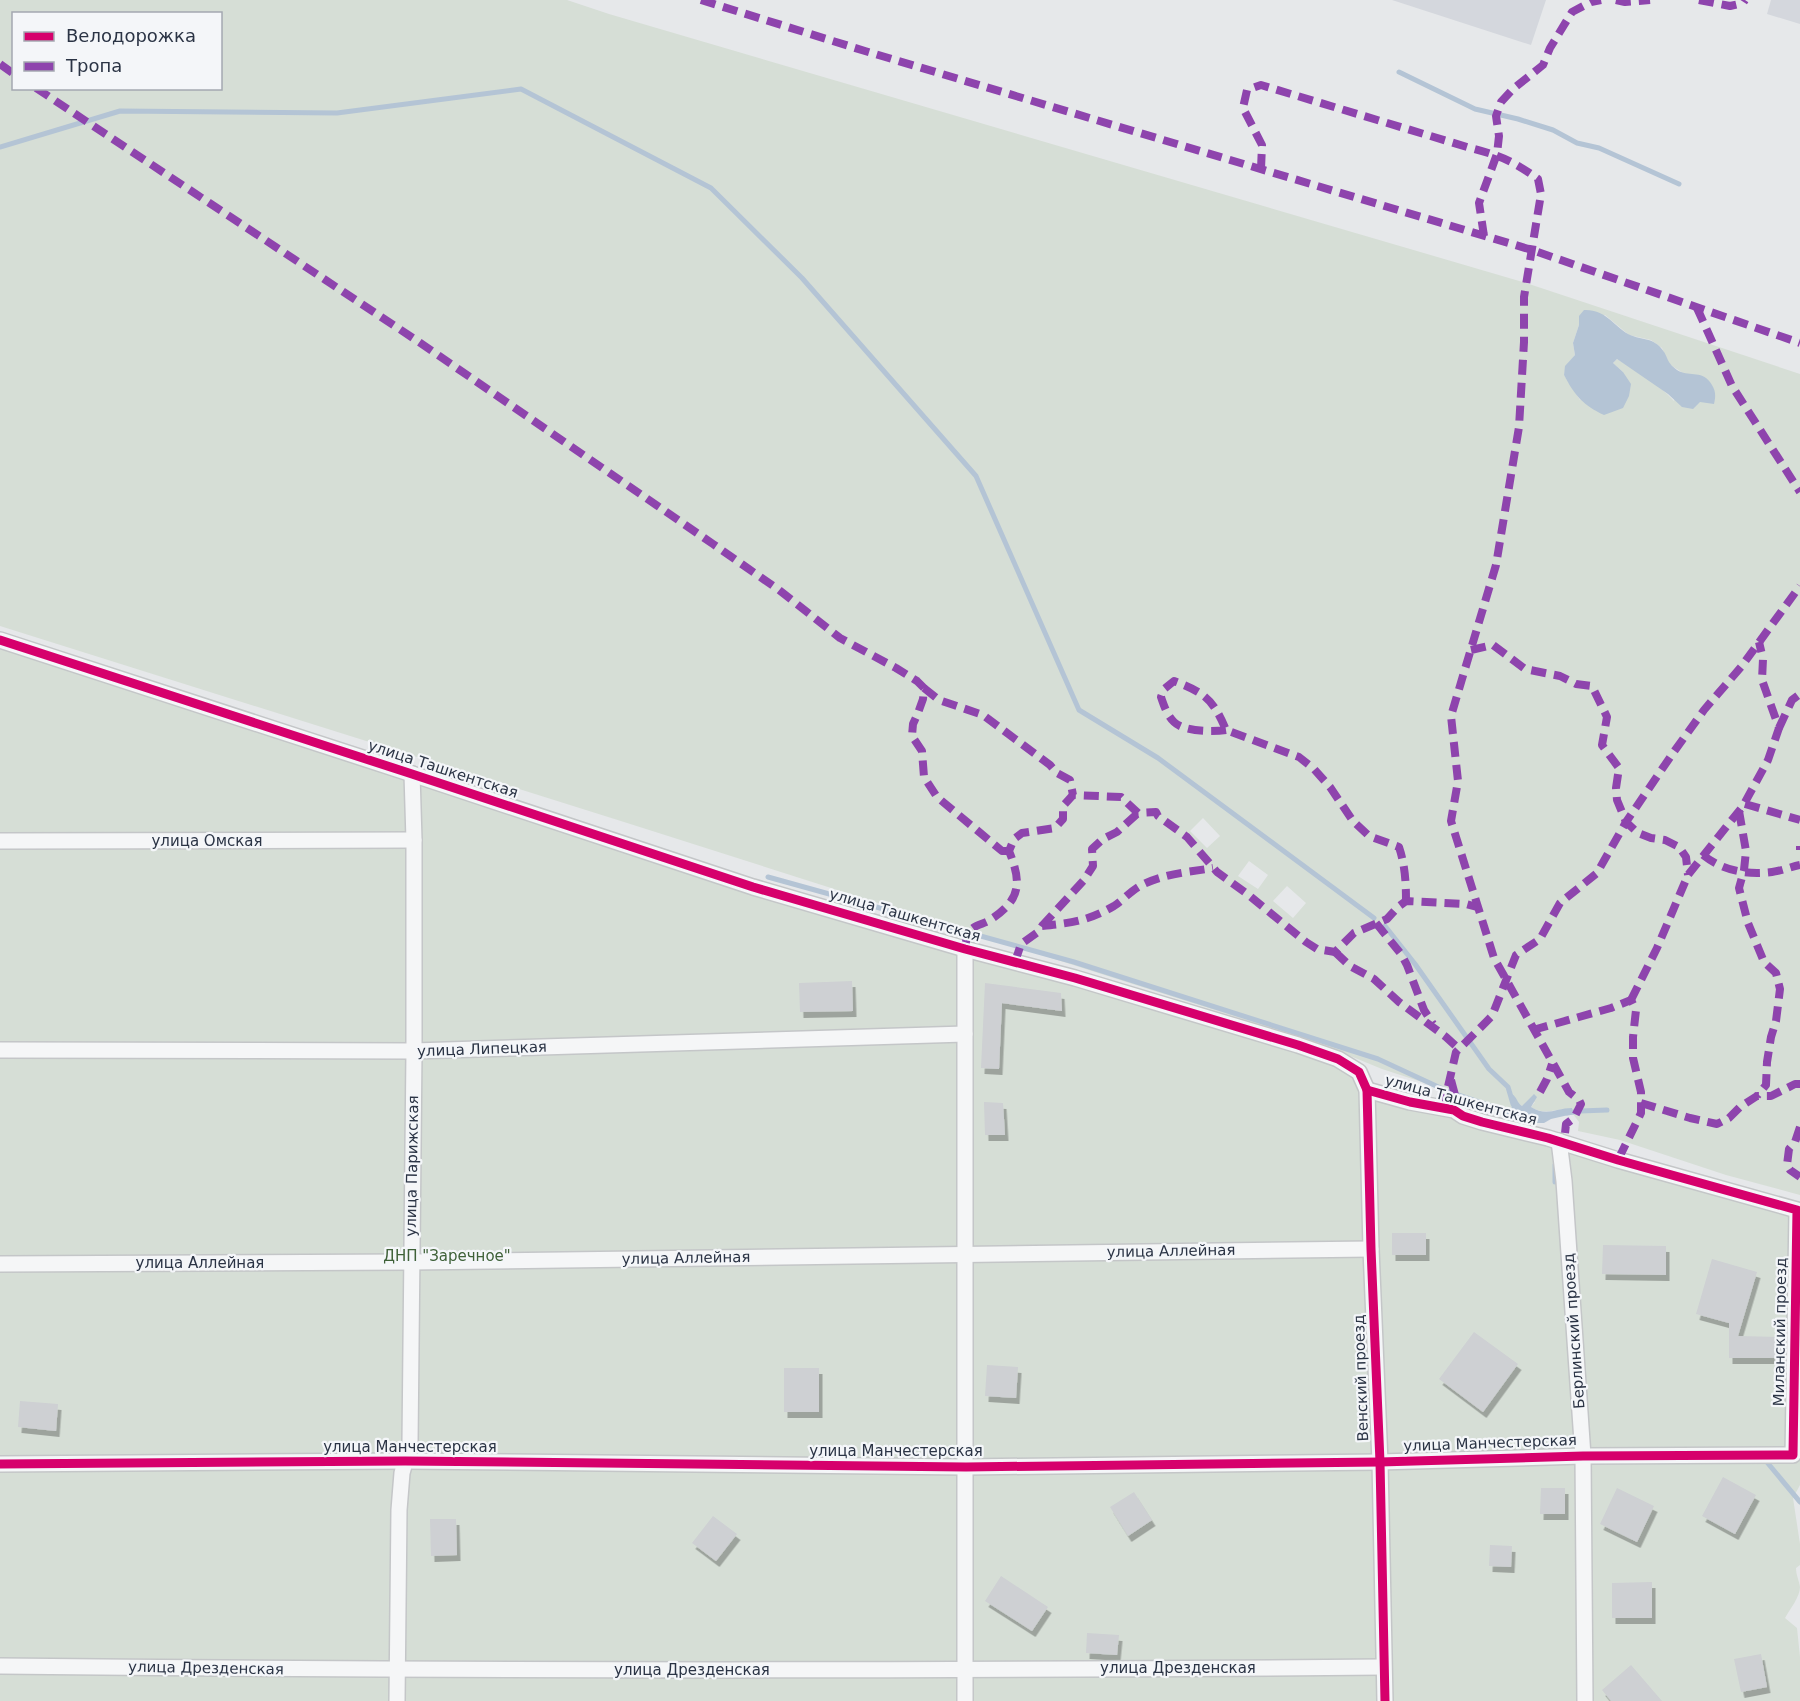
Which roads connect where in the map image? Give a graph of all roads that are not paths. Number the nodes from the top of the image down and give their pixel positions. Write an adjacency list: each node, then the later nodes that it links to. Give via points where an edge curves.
1 (0, 640): 2 (street, улица Ташкентская)
2 (412, 774): 3 (street, улица Парижская); 5 (street, улица Ташкентская, via 753,887)
3 (414, 840): 4 (street, улица Омская); 8 (street, улица Парижская)
4 (0, 841)
5 (965, 949): 6 (street); 9 (street, улица Ташкентская, via 1074,978 1338,1059 1359,1072)
6 (965, 1034): 8 (street, улица Липецкая); 13 (street)
7 (0, 1050): 8 (street, улица Липецкая)
8 (414, 1051): 14 (street, улица Парижская)
9 (1367, 1090): 10 (street, улица Ташкентская, via 1454,1110 1482,1122); 12 (street, Венский проезд)
10 (1559, 1141): 11 (street, улица Ташкентская); 17 (street, Берлинский проезд)
11 (1797, 1210): 16 (street, Миланский проезд)
12 (1371, 1249): 13 (street, улица Аллейная); 19 (street, Венский проезд)
13 (964, 1253): 14 (street, улица Аллейная); 21 (street)
14 (411, 1262): 15 (street, улица Аллейная); 18 (street, улица Парижская, via 410,1444)
15 (0, 1264)
16 (1792, 1455): 17 (street, улица Манчестерская)
17 (1583, 1456): 19 (street, улица Манчестерская); 29 (street, Берлинский проезд)
18 (405, 1461): 20 (street, улица Манчестерская); 21 (street, улица Манчестерская); 24 (street, улица Парижская, via 399,1510)
19 (1380, 1462): 21 (street, улица Манчестерская); 23 (street, Венский проезд)
20 (0, 1464)
21 (966, 1467): 25 (street)
22 (0, 1666): 24 (street, улица Дрезденская)
23 (1383, 1667): 25 (street, улица Дрезденская); 28 (street, Венский проезд)
24 (398, 1670): 25 (street, улица Дрезденская); 26 (street, улица Парижская)
25 (965, 1670): 27 (street)
26 (397, 1701)
27 (965, 1701)
28 (1385, 1701)
29 (1585, 1701)

